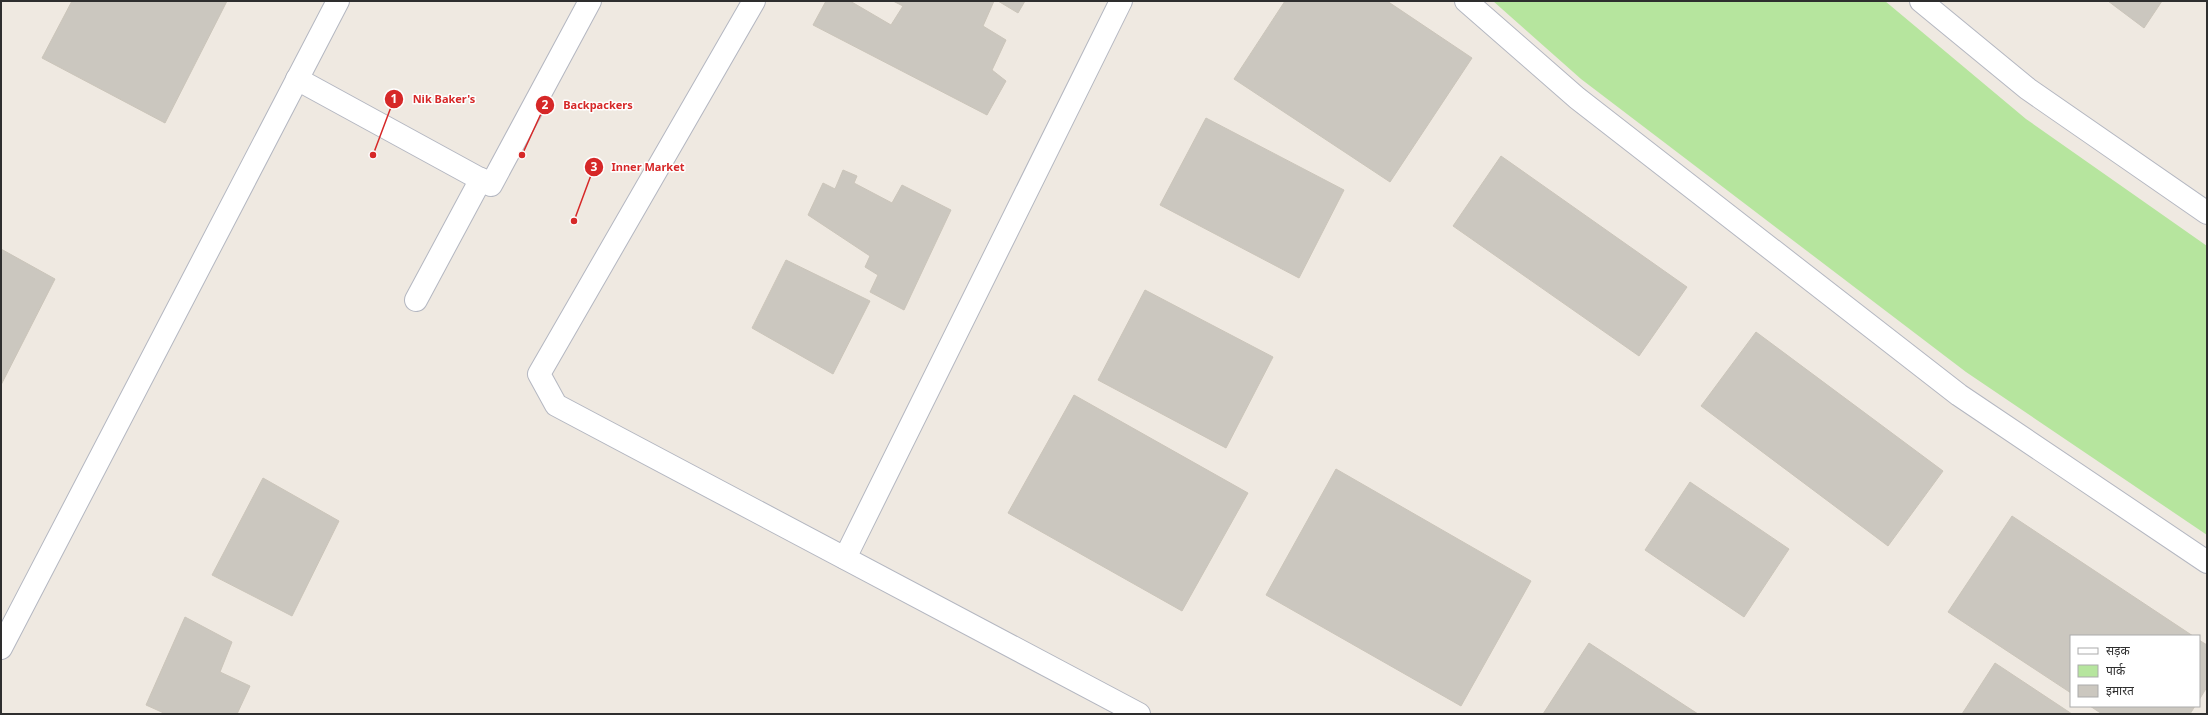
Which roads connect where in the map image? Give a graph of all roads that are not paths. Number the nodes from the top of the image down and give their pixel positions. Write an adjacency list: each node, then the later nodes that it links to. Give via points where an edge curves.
1 (338, 1): 7 (street)
2 (590, 1): 8 (street, via 491,185)
3 (754, 1): 11 (street, via 539,374 556,405)
4 (1121, 1): 11 (street)
5 (1466, 1): 12 (street, via 1578,98 1959,395)
6 (1921, 1): 9 (street, via 2028,89)
7 (297, 79): 8 (street); 13 (street)
8 (481, 179): 10 (street)
9 (2207, 213)
10 (416, 300)
11 (845, 558): 14 (street)
12 (2207, 562)
13 (1, 648)
14 (1139, 714)

